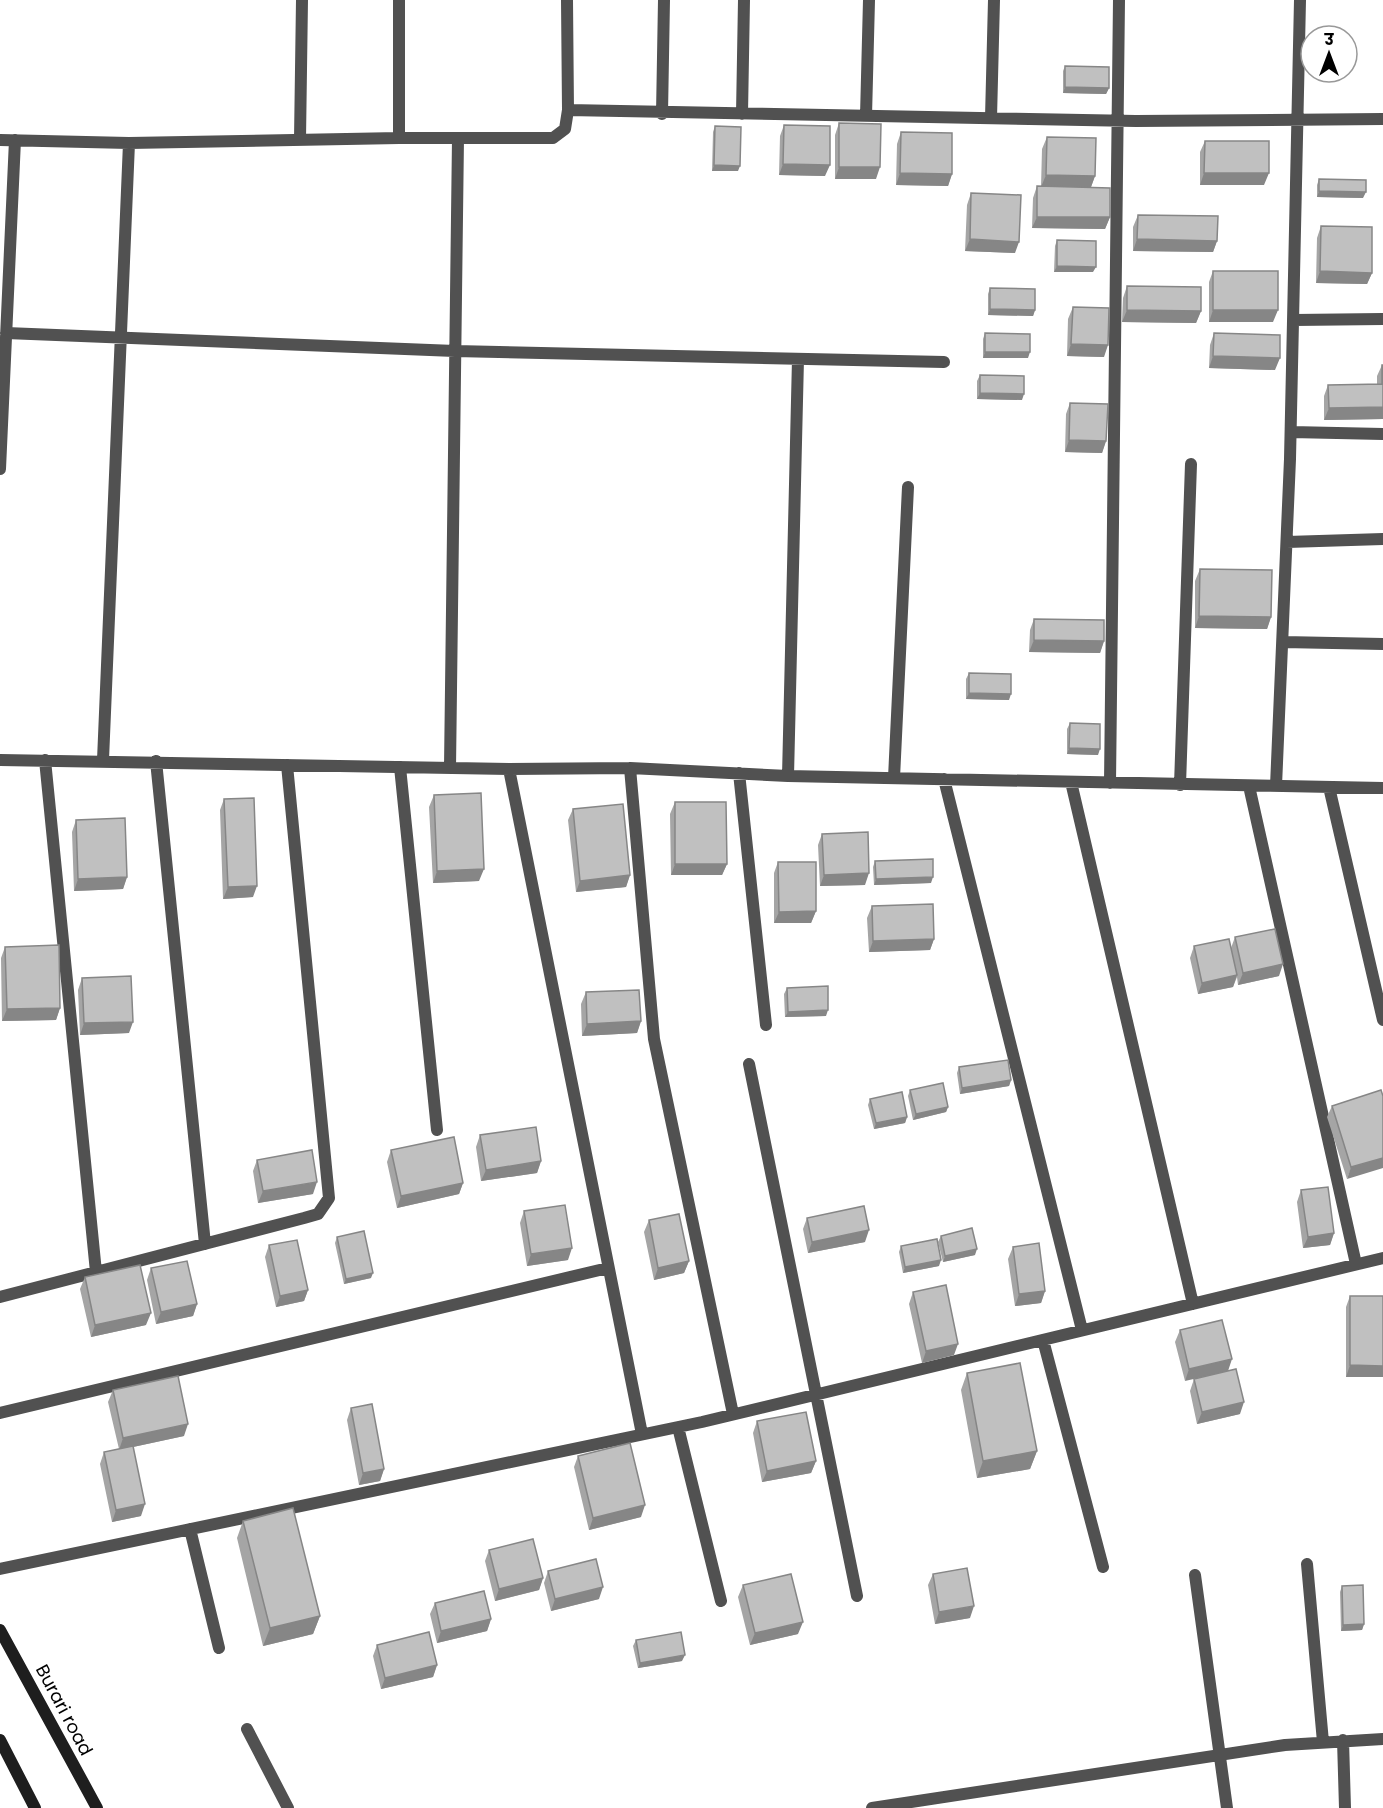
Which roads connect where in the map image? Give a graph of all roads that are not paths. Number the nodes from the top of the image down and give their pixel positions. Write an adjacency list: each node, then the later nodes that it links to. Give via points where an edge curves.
1 (302, 0): 20 (street)
2 (399, 0): 18 (street)
3 (567, 0): 10 (street)
4 (664, 0): 11 (street)
5 (744, 0): 12 (street)
6 (870, 0): 13 (street)
7 (994, 0): 14 (street)
8 (1119, 0): 16 (street)
9 (1300, 0): 17 (street)
10 (568, 110): 11 (street); 19 (street, via 565,129 553,138)
11 (662, 114): 12 (street)
12 (742, 114): 13 (street)
13 (866, 116): 14 (street)
14 (992, 118): 16 (street)
15 (1383, 119): 17 (street)
16 (1119, 120): 17 (street); 54 (street)
17 (1297, 120): 25 (street)
18 (399, 138): 19 (street); 20 (street)
19 (458, 138): 28 (street)
20 (300, 139): 23 (street)
21 (0, 140): 22 (street)
22 (15, 140): 23 (street); 26 (street)
23 (129, 143): 27 (street)
24 (1383, 319): 25 (street)
25 (1294, 320): 31 (street)
26 (6, 333): 27 (street); 34 (street)
27 (121, 336): 28 (street); 42 (street)
28 (455, 351): 29 (street); 46 (street)
29 (798, 359): 30 (street); 50 (street)
30 (944, 362)
31 (1291, 432): 32 (street); 37 (street)
32 (1383, 434)
33 (1191, 464): 55 (street)
34 (0, 470)
35 (908, 487): 51 (street)
36 (1383, 539): 37 (street)
37 (1287, 542): 38 (street)
38 (1283, 642): 39 (street); 57 (street)
39 (1383, 644)
40 (0, 760): 41 (street)
41 (45, 760): 42 (street); 68 (street)
42 (103, 760): 43 (street)
43 (156, 761): 44 (street); 64 (street)
44 (287, 765): 45 (street); 64 (street, via 329,1198 318,1214)
45 (399, 767): 46 (street); 63 (street)
46 (450, 768): 48 (street)
47 (630, 768): 48 (street); 49 (street); 75 (street, via 654,1039)
48 (509, 770): 67 (street)
49 (739, 773): 50 (street); 61 (street)
50 (788, 776): 51 (street)
51 (894, 778): 52 (street)
52 (944, 779): 53 (street); 71 (street)
53 (1071, 782): 54 (street); 70 (street)
54 (1110, 783): 55 (street)
55 (1180, 785): 56 (street)
56 (1249, 786): 57 (street); 66 (street)
57 (1276, 786): 58 (street)
58 (1329, 787): 59 (street); 60 (street)
59 (1383, 788)
60 (1383, 1020)
61 (766, 1025)
62 (749, 1064): 73 (street)
63 (437, 1130)
64 (205, 1244): 68 (street)
65 (1383, 1258): 66 (street)
66 (1356, 1264): 70 (street)
67 (608, 1268): 74 (street); 77 (street)
68 (96, 1272): 69 (street)
69 (0, 1297)
70 (1193, 1304): 71 (street)
71 (1082, 1330): 72 (street)
72 (1043, 1340): 73 (street); 80 (street)
73 (815, 1394): 75 (street); 83 (street)
74 (0, 1413)
75 (732, 1414): 76 (street)
76 (678, 1426): 77 (street); 84 (street)
77 (642, 1434): 78 (street)
78 (190, 1529): 81 (street); 86 (street)
79 (1307, 1564): 91 (street)
80 (1103, 1567)
81 (0, 1569)
82 (1195, 1575): 92 (street)
83 (857, 1596)
84 (721, 1601)
85 (0, 1630): 94 (main road, Burari road)
86 (219, 1648)
87 (248, 1729): 95 (street)
88 (1383, 1739): 90 (street)
89 (0, 1740): 93 (main road)
90 (1343, 1740): 91 (street); 98 (street)
91 (1323, 1742): 92 (street)
92 (1220, 1755): 96 (street); 97 (street)
93 (35, 1808)
94 (97, 1808)
95 (288, 1808)
96 (872, 1808)
97 (1227, 1808)
98 (1345, 1808)

